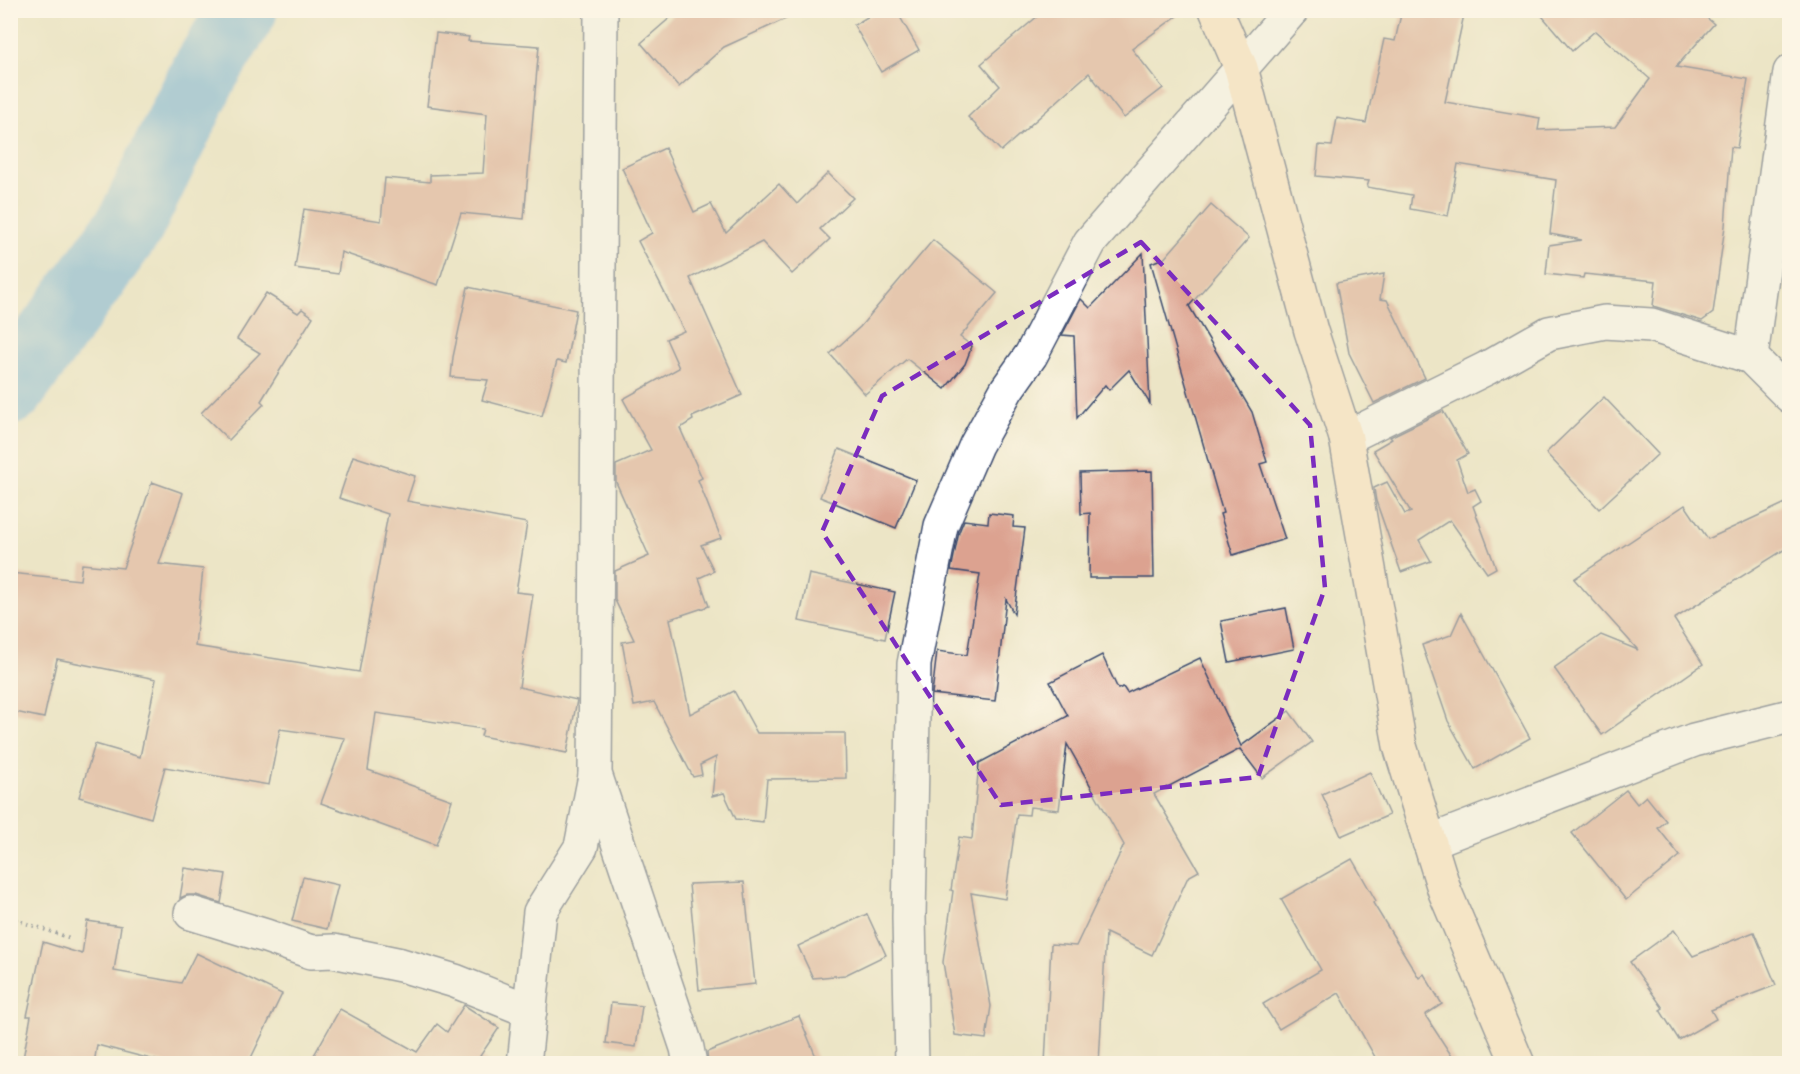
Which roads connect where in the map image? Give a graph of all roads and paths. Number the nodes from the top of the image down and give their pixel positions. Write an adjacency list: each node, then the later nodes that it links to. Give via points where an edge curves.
1 (600, 10): 10 (street)
2 (1216, 10): 4 (street)
3 (1292, 10): 4 (street)
4 (1241, 68): 8 (street, via 1311,331); 18 (street, via 1090,242 1031,355 976,445 940,526 914,664 909,917)
5 (1790, 72): 6 (street)
6 (1751, 357): 7 (street); 8 (street, via 1651,325 1605,322 1549,333)
7 (1790, 396)
8 (1346, 438): 11 (street, via 1400,746)
9 (1790, 716): 11 (street, via 1694,740)
10 (595, 774): 15 (street, via 581,847 540,912); 17 (street)
11 (1429, 842): 19 (street, via 1445,892)
12 (191, 914): 15 (street, via 311,952 333,951 400,965 455,981)
13 (10, 918): 14 (path)
14 (70, 938)
15 (530, 1011): 16 (street)
16 (524, 1064)
17 (690, 1064)
18 (912, 1064)
19 (1518, 1064)

